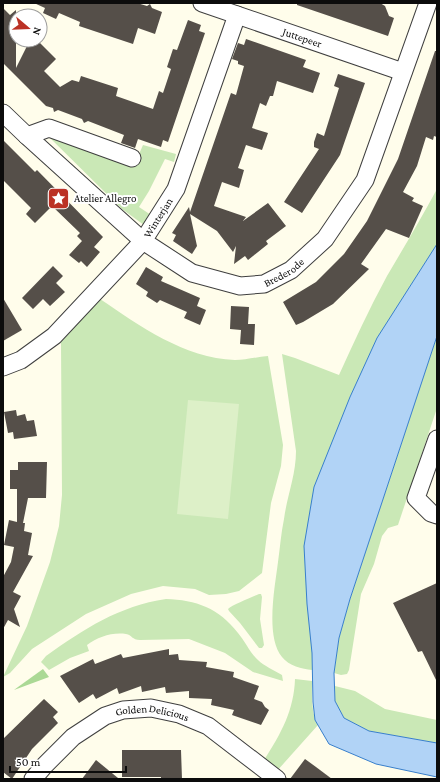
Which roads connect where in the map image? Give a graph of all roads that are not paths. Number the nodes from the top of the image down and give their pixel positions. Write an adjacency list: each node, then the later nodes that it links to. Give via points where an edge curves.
1 (202, 3): 3 (street, Juttepeer)
2 (428, 3): 4 (street, Brederode)
3 (237, 16): 4 (street, Juttepeer); 8 (street, Winterjan, via 176,188)
4 (403, 72): 8 (street, Brederode, via 365,180 325,238 291,270 264,284 240,286 192,273)
5 (3, 113): 6 (street, Brederode)
6 (27, 136): 7 (street, via 49,128); 8 (street, Brederode)
7 (132, 158)
8 (143, 241): 9 (street, Winterjan, via 54,336 21,360)
9 (3, 367)
10 (437, 439): 11 (street, via 416,498 431,513)
11 (437, 515)
12 (275, 778): 13 (street, Golden Delicious, via 208,726 179,714 151,708 123,710 105,716 73,736)
13 (33, 779)

